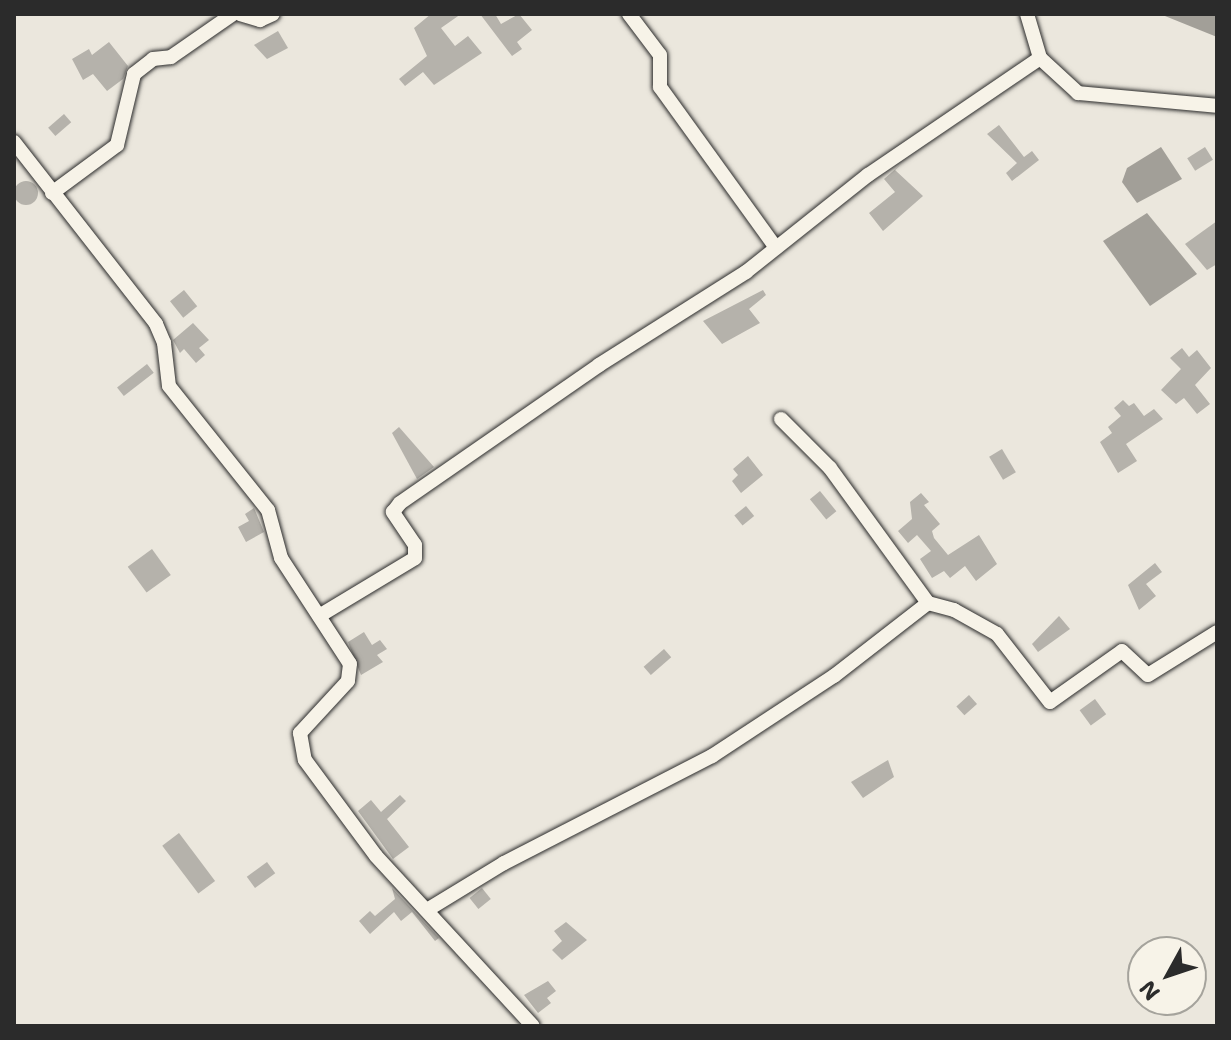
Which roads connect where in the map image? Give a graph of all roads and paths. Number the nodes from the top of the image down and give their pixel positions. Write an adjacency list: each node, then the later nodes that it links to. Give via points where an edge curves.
1 (233, 14): 9 (street, via 171,57 153,59 134,74 117,145)
2 (240, 14): 3 (street, via 260,20)
3 (273, 14)
4 (629, 14): 10 (street, via 660,55 660,87)
5 (1027, 14): 6 (street)
6 (1040, 58): 7 (street, via 1067,86 1092,97); 10 (street, via 868,175)
7 (1217, 106)
8 (14, 142): 9 (street)
9 (52, 193): 13 (street, via 156,324 169,386 268,510 281,558)
10 (776, 248): 13 (street, via 400,503 393,512 415,545 415,558)
11 (781, 419): 12 (street, via 830,468)
12 (928, 603): 14 (street, via 954,610 997,634 1050,702 1122,651 1148,675); 15 (street, via 834,676 712,756 504,863)
13 (319, 616): 15 (street, via 352,673 298,741 346,821)
14 (1217, 632)
15 (427, 910): 16 (street)
16 (533, 1026)

